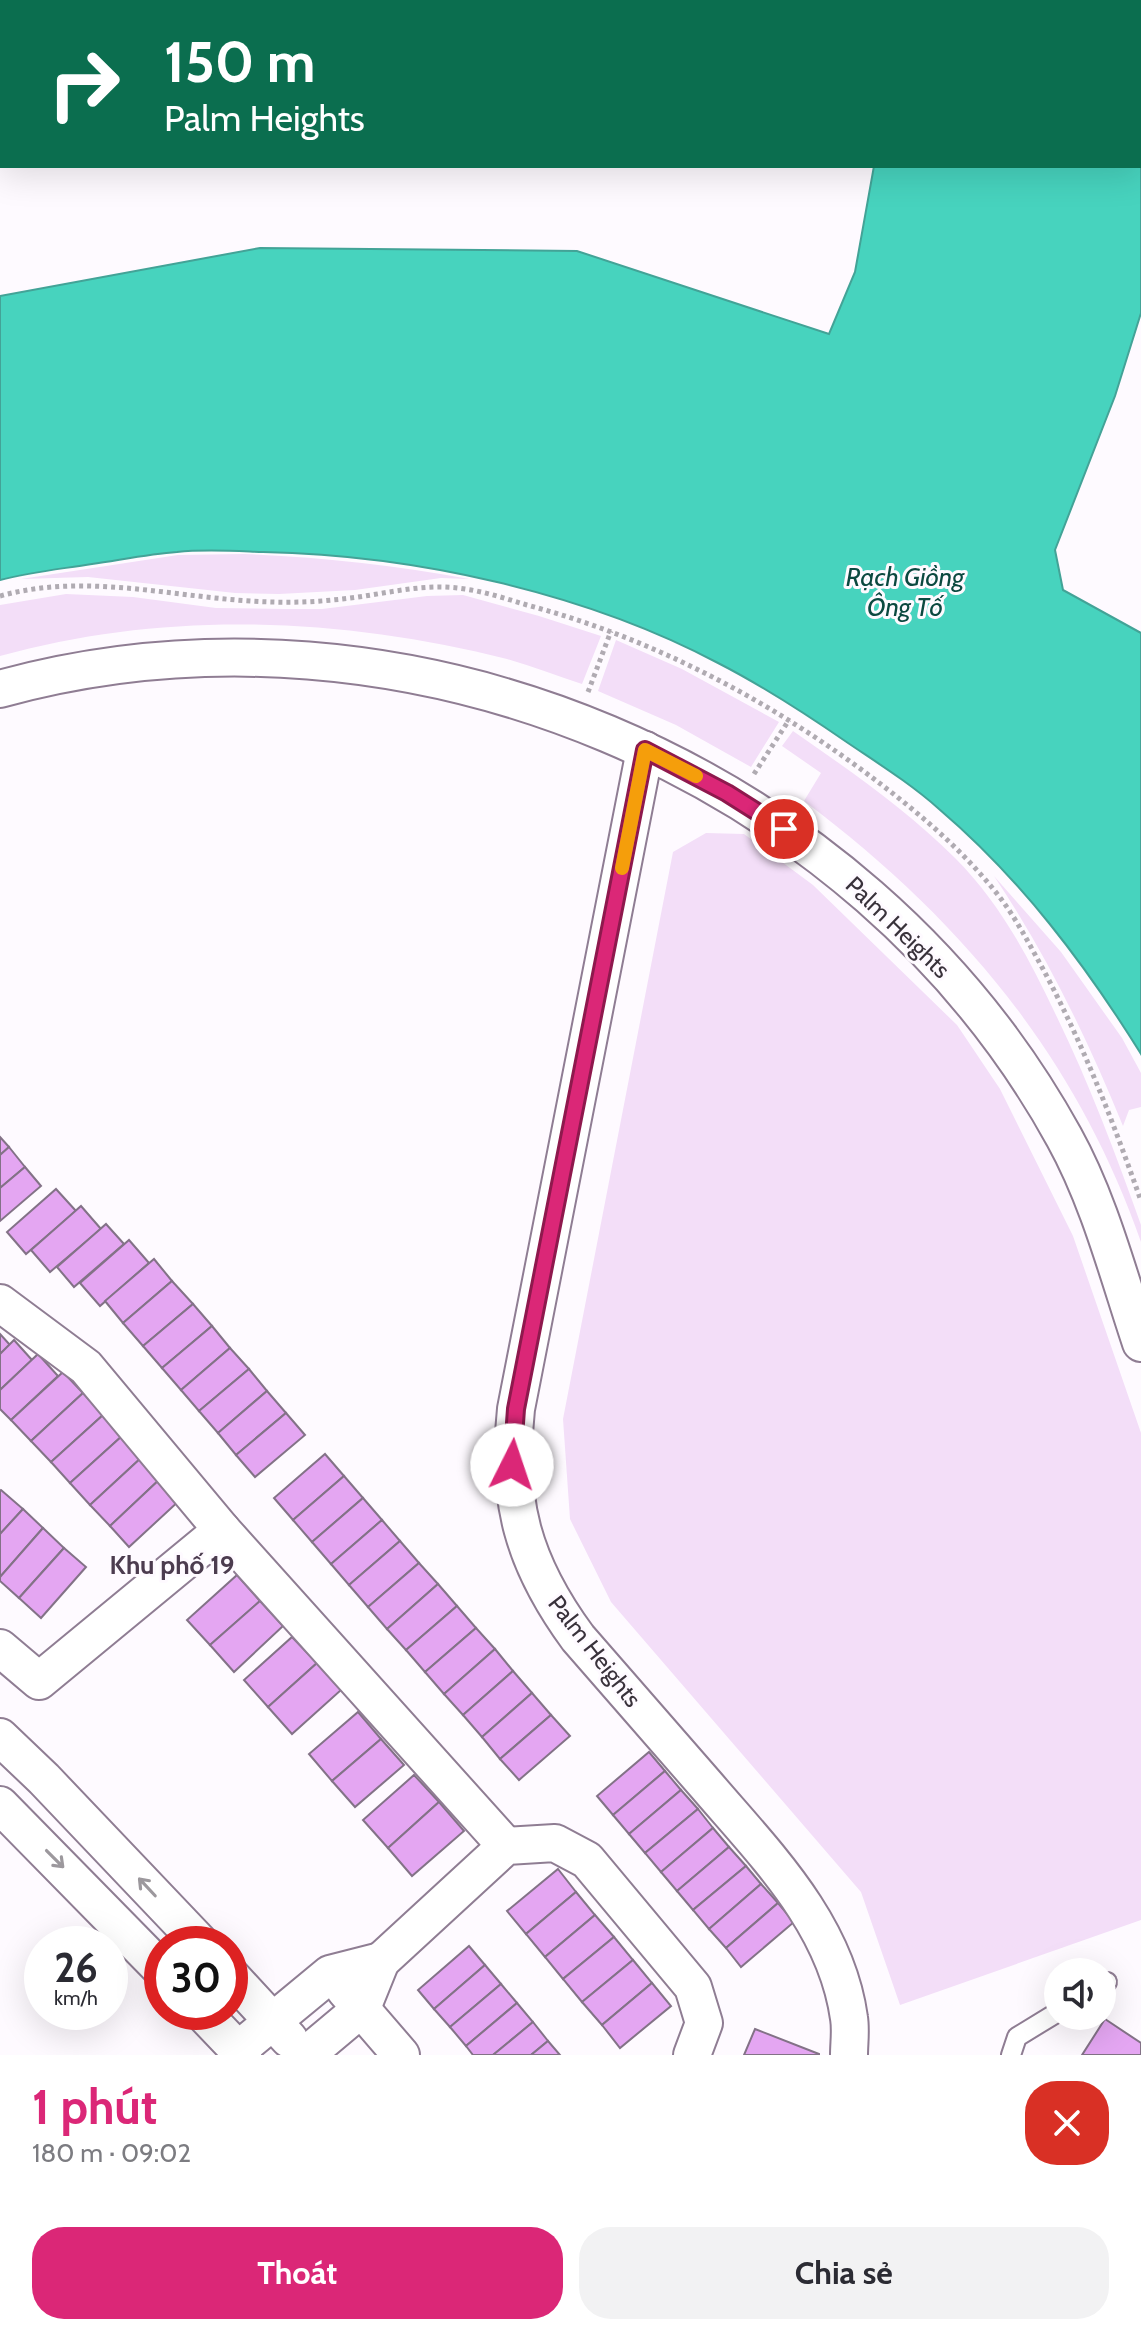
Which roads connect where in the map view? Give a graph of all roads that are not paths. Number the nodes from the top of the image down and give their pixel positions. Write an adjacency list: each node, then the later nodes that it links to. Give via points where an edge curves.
1 (0, 689): 2 (street, via 166,661 322,662 416,675 499,695)
2 (645, 750): 4 (street, Palm Heights, via 727,793 815,851 905,930 965,993 1014,1057 1077,1162); 23 (street, Palm Heights, via 516,1409 515,1497 542,1583 578,1638 777,1868 812,1917 844,1994)
3 (0, 1303): 5 (street, via 86,1367)
4 (1141, 1343)
5 (222, 1530): 6 (street, via 39,1681); 9 (street)
6 (0, 1648)
7 (0, 1737): 10 (street, one-way to 7)
8 (0, 1805): 11 (street, one-way to 11)
9 (506, 1846): 12 (street); 22 (street, via 555,1843 587,1860 693,1987 704,2023)
10 (184, 1926)
11 (144, 1952)
12 (381, 1961): 13 (street); 15 (street)
13 (330, 1974): 15 (street); 16 (street)
14 (248, 1994): 16 (street)
15 (362, 2008): 20 (street); 21 (street)
16 (273, 2021): 19 (street); 20 (street)
17 (1044, 2021): 24 (lane, via 1017,2037)
18 (219, 2030): 19 (street)
19 (240, 2053)
20 (305, 2055)
21 (401, 2055)
22 (692, 2055)
23 (849, 2055)
24 (1011, 2055)

